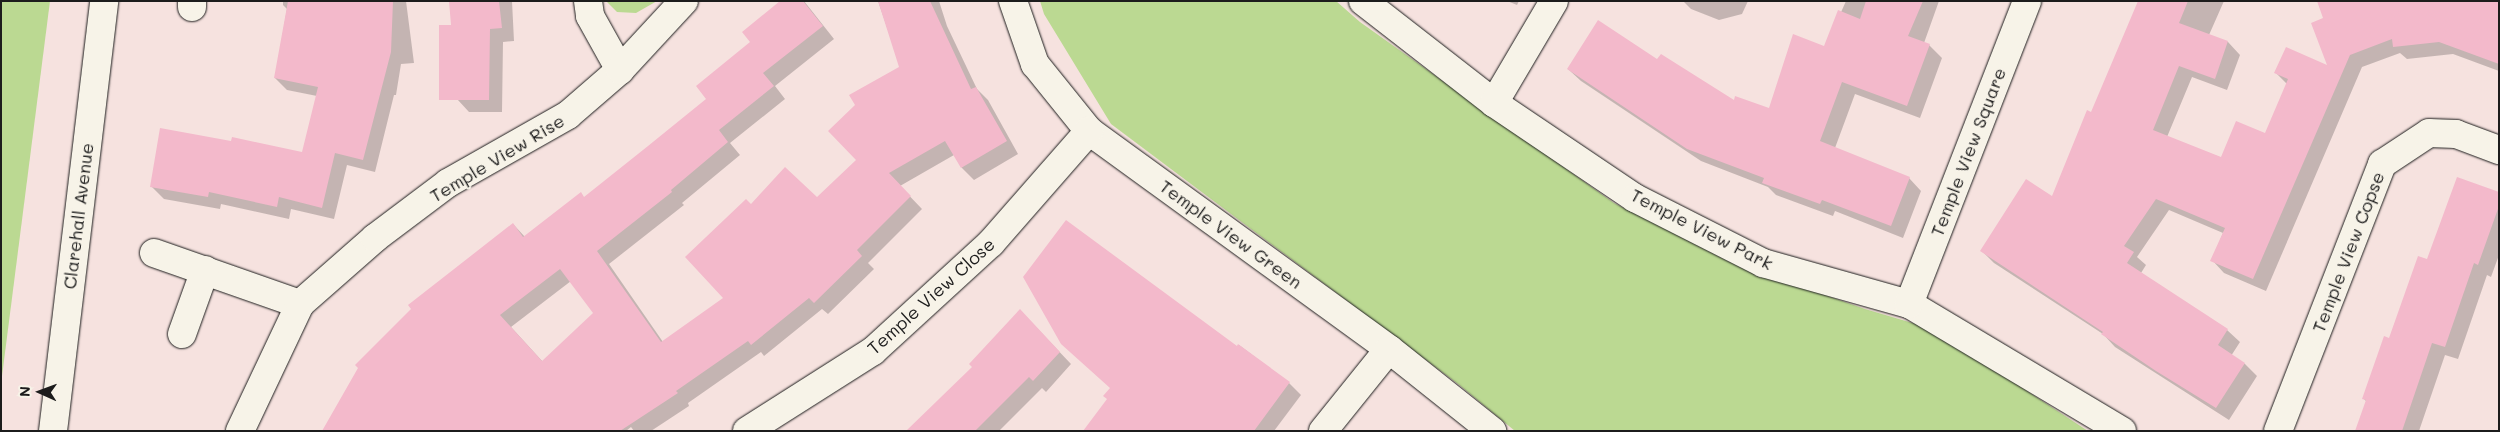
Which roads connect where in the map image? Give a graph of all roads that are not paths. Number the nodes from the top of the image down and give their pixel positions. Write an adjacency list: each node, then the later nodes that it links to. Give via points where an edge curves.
1 (104, 1): 18 (street, Clarehall Avenue)
2 (588, 1): 8 (street, via 590,16)
3 (684, 1): 8 (street, Temple View Rise)
4 (1013, 1): 10 (street, Temple View Green, via 1035,64)
5 (1363, 1): 9 (street, Temple View Park)
6 (1554, 1): 9 (street)
7 (2027, 1): 15 (street, Temple View Square)
8 (620, 70): 14 (street, Temple View Rise, via 568,115 448,183 375,238)
9 (1494, 103): 15 (street, Temple View Park, via 1635,198 1764,263)
10 (1089, 131): 17 (street, Temple View Green); 20 (street, Temple View Close, via 991,243 873,351)
11 (2499, 150): 24 (street, Temple View Copse, via 2456,134 2429,134 2382,164)
12 (154, 253): 13 (street)
13 (204, 270): 14 (street); 16 (street)
14 (300, 304): 19 (street, Temple View Rise)
15 (1909, 304): 23 (street, Temple View Park)
16 (182, 334)
17 (1389, 349): 21 (street); 22 (street, Temple View Green)
18 (53, 431)
19 (240, 431)
20 (747, 431)
21 (1323, 431)
22 (1492, 431)
23 (2122, 431)
24 (2278, 431)

